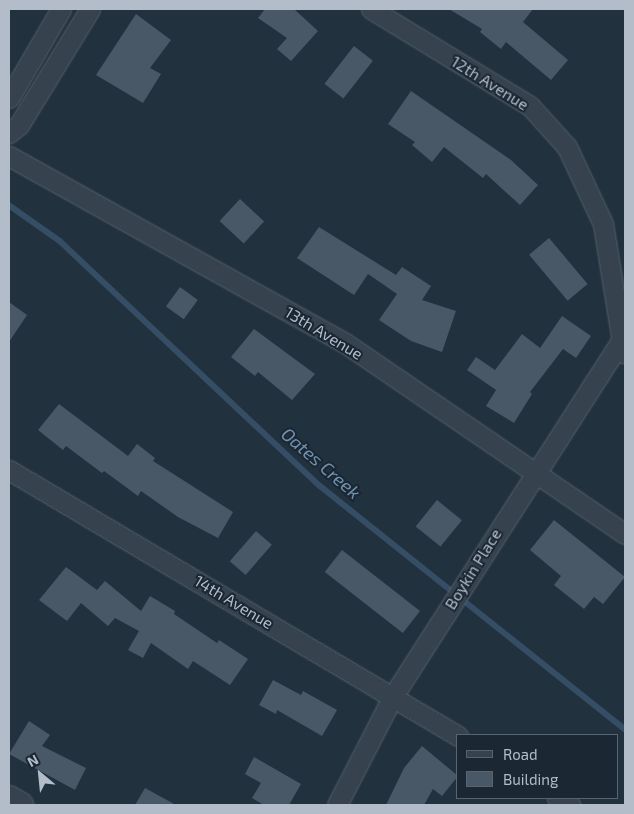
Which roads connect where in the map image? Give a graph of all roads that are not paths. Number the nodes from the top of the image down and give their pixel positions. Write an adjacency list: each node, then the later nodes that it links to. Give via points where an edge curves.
1 (61, 9): 4 (street)
2 (90, 9): 5 (street, via 19,125)
3 (371, 9): 7 (street, 12th Avenue, via 530,106 568,148 603,224)
4 (9, 98)
5 (9, 133)
6 (9, 156): 9 (street, 13th Avenue, via 345,343)
7 (623, 349): 9 (street, Boykin Place)
8 (9, 470): 11 (street, 14th Avenue)
9 (533, 474): 10 (street, 13th Avenue); 11 (street, Boykin Place)
10 (625, 534)
11 (393, 696): 12 (street, 14th Avenue); 16 (street, Boykin Place)
12 (456, 735)
13 (9, 798): 15 (street)
14 (559, 799): 17 (street)
15 (21, 805)
16 (337, 805)
17 (570, 805)

